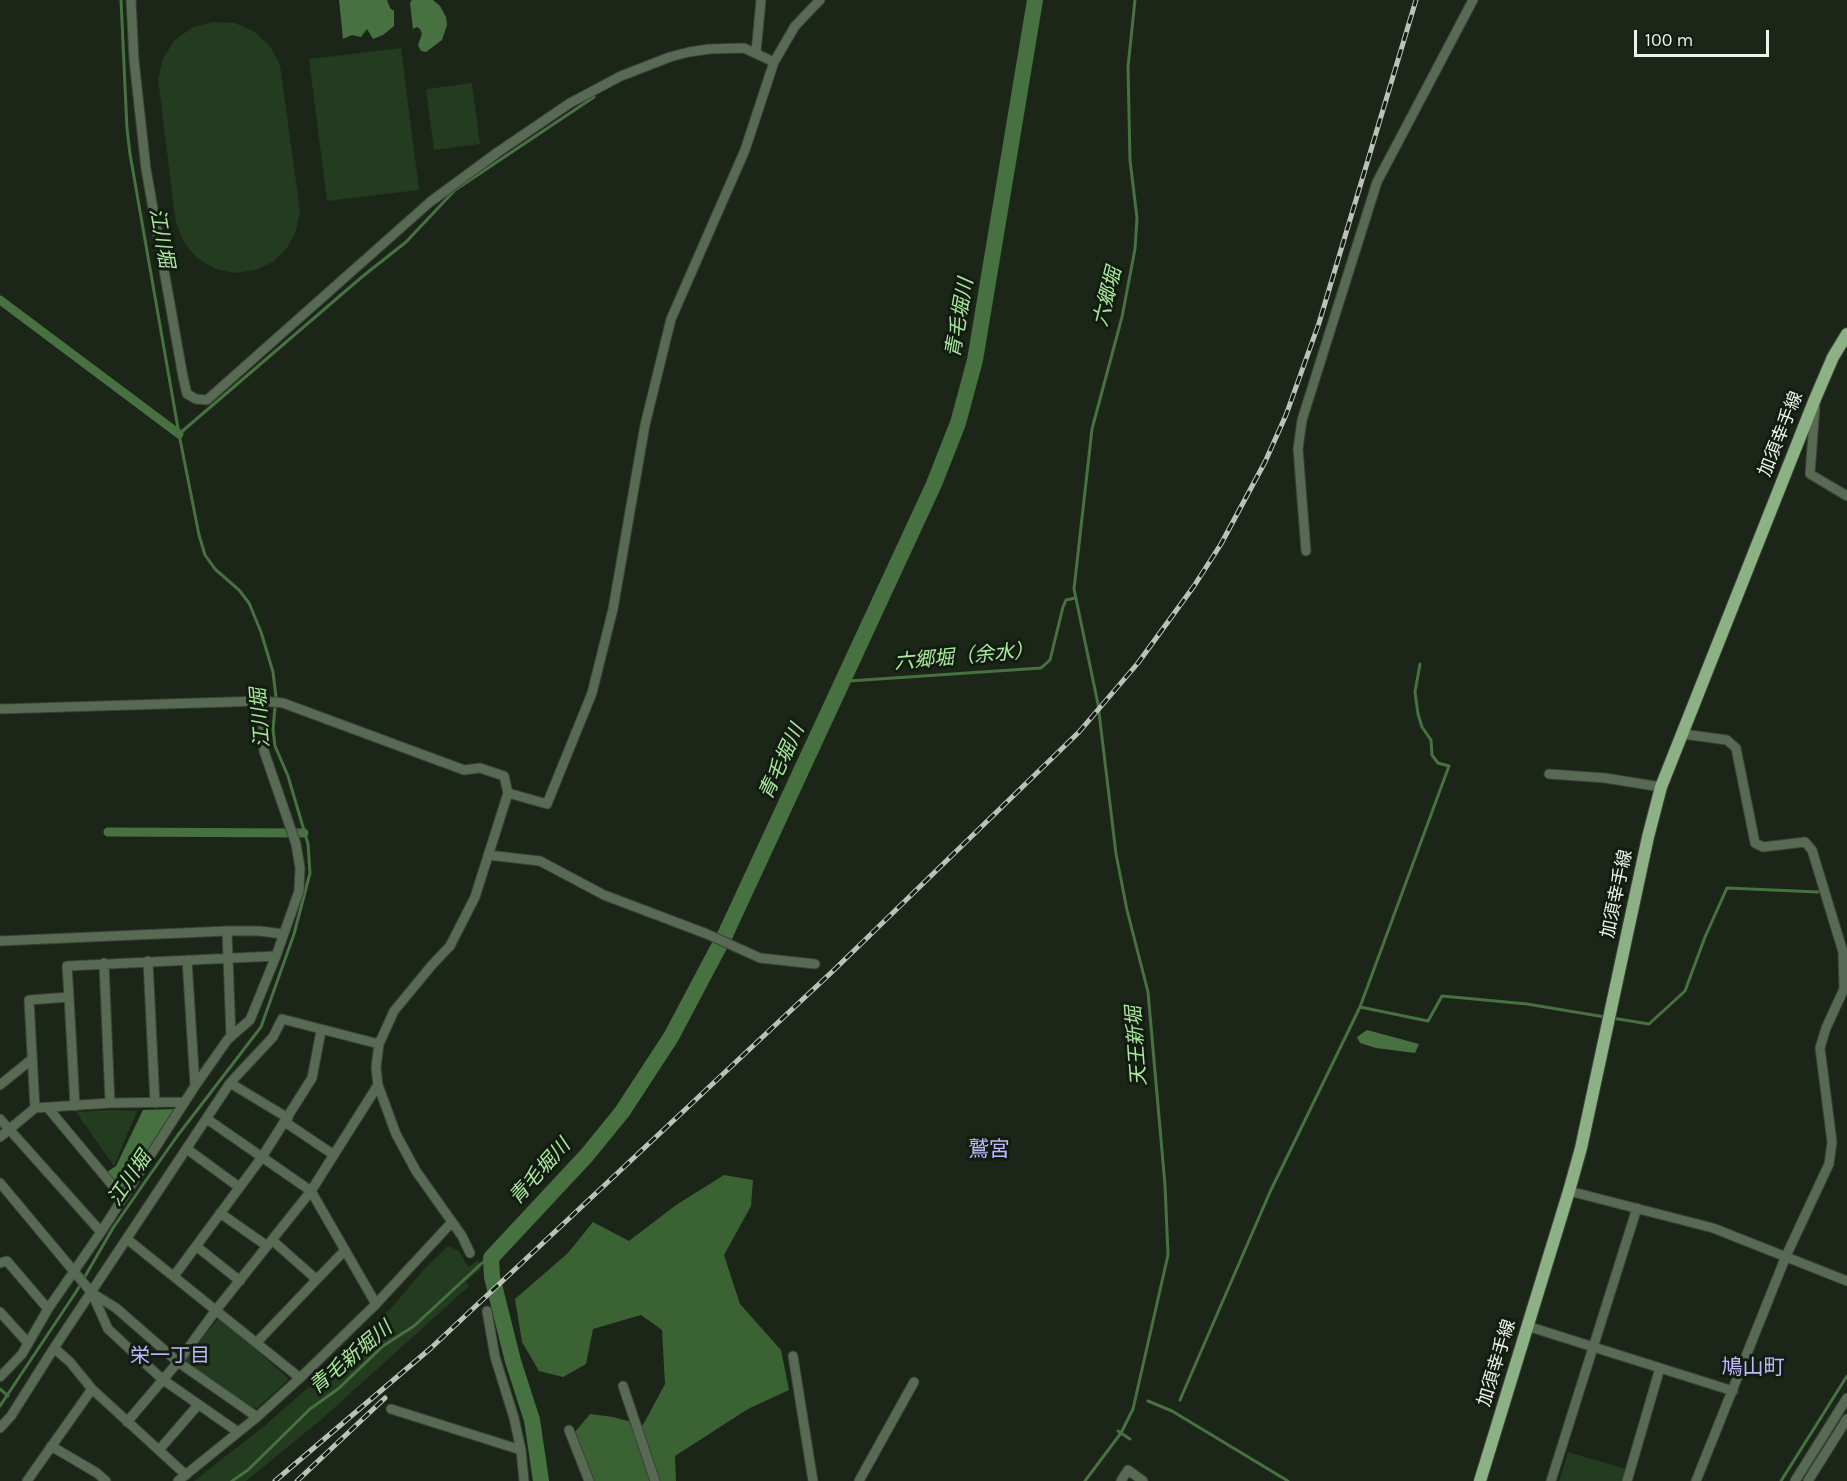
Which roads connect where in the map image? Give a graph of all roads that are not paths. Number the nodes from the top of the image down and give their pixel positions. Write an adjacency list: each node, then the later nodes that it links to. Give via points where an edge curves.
1 (131, 0): 5 (street, via 146,169 183,377 187,393 207,400 430,202 570,103 621,76 670,57 709,49 744,48)
2 (761, 0): 5 (street)
3 (820, 0): 6 (street, via 795,26)
4 (1473, 0): 10 (street, via 1377,182 1302,420 1298,449)
5 (756, 52): 6 (street)
6 (774, 62): 16 (street, via 746,150 671,319 645,425 613,609 592,693 547,804)
7 (1847, 334): 8 (main road, 加須幸手線)
8 (1815, 399): 9 (street, via 1810,474); 13 (main road, 加須幸手線)
9 (1847, 495)
10 (1306, 551)
11 (262, 701): 12 (street); 16 (street, via 283,703 464,770 480,768 504,776); 19 (street, via 264,751 296,844 300,868 299,891)
12 (0, 710)
13 (1683, 734): 15 (main road, 加須幸手線); 64 (street, via 1727,740 1736,748 1755,843 1763,847 1805,842 1812,850 1843,952 1844,989 1820,1048 1832,1142 1829,1164)
14 (1549, 774): 15 (street)
15 (1661, 787): 53 (main road, 加須幸手線)
16 (508, 793): 17 (street)
17 (488, 855): 26 (street, via 540,861 604,895 765,960); 30 (street, via 475,897 450,946 394,1011)
18 (226, 931): 19 (street); 20 (street); 22 (street)
19 (283, 934): 21 (street)
20 (0, 941)
21 (276, 956): 22 (street); 29 (street, via 250,1020)
22 (228, 958): 23 (street); 29 (street)
23 (187, 960): 24 (street); 35 (street)
24 (148, 961): 25 (street); 38 (street)
25 (104, 963): 27 (street, via 67,966); 37 (street)
26 (815, 964)
27 (69, 998): 31 (street, via 29,1000); 39 (street)
28 (321, 1031): 30 (street); 32 (street, via 282,1020 273,1037); 44 (street, via 312,1078)
29 (231, 1037): 35 (street)
30 (380, 1044): 34 (street)
31 (32, 1059): 33 (street); 40 (street)
32 (230, 1083): 43 (street); 44 (street)
33 (0, 1084)
34 (378, 1085): 48 (street); 57 (street, via 396,1134)
35 (195, 1086): 36 (street)
36 (184, 1102): 38 (street); 54 (street)
37 (110, 1103): 38 (street); 39 (street)
38 (155, 1103)
39 (75, 1106): 41 (street)
40 (35, 1108): 41 (street); 45 (street)
41 (48, 1108): 54 (street)
42 (0, 1119): 45 (street)
43 (207, 1119): 47 (street); 49 (street)
44 (287, 1120): 48 (street); 49 (street)
45 (8, 1130): 46 (street); 58 (street)
46 (0, 1137)
47 (187, 1149): 51 (street); 59 (street)
48 (334, 1155): 52 (street)
49 (262, 1157): 51 (street); 52 (street)
50 (0, 1183): 66 (street)
51 (239, 1187): 56 (street)
52 (311, 1191): 60 (street); 62 (street)
53 (1569, 1191): 55 (street); 77 (main road, 加須幸手線)
54 (123, 1198): 58 (street)
55 (1637, 1208): 64 (street, via 1713,1228); 80 (street)
56 (220, 1213): 60 (street); 61 (street)
57 (452, 1222): 63 (street); 72 (street)
58 (101, 1232): 66 (street)
59 (127, 1239): 67 (street); 71 (street)
60 (270, 1243): 68 (street); 69 (street)
61 (196, 1246): 67 (street); 69 (street)
62 (345, 1250): 68 (street); 72 (street)
63 (470, 1253)
64 (1786, 1256): 70 (street); 91 (street)
65 (0, 1263): 73 (street, via 7,1261)
66 (75, 1271): 71 (street); 73 (street)
67 (174, 1276): 74 (street)
68 (316, 1280): 78 (street)
69 (240, 1281): 74 (street)
70 (1847, 1281)
71 (92, 1293): 81 (street); 83 (street, via 116,1308); 87 (street, via 108,1329)
72 (376, 1304): 86 (street)
73 (48, 1309): 79 (street)
74 (216, 1310): 78 (street); 83 (street)
75 (488, 1311): 103 (street, via 495,1357)
76 (0, 1312): 79 (street)
77 (1527, 1326): 80 (street); 114 (main road, 加須幸手線)
78 (257, 1342): 86 (street)
79 (28, 1343): 85 (street)
80 (1594, 1347): 84 (street); 115 (street)
81 (54, 1348): 90 (street); 98 (street)
82 (793, 1356): 110 (street)
83 (178, 1362): 87 (street); 95 (street)
84 (1660, 1368): 91 (street); 116 (street)
85 (0, 1377)
86 (300, 1378): 95 (street)
87 (162, 1379): 93 (street); 97 (street)
88 (914, 1382): 111 (street)
89 (623, 1386): 109 (street)
90 (92, 1389): 97 (street); 101 (street)
91 (1733, 1391): 117 (street)
92 (1847, 1398): 118 (street)
93 (198, 1405): 100 (street); 102 (street)
94 (391, 1409): 103 (street)
95 (257, 1417): 100 (street)
96 (1847, 1419): 119 (street)
97 (127, 1422): 102 (street)
98 (0, 1428)
99 (569, 1430): 108 (street)
100 (238, 1432): 104 (street)
101 (51, 1446): 105 (street); 106 (street)
102 (159, 1450): 104 (street)
103 (521, 1450): 107 (street)
104 (182, 1478)
105 (27, 1481)
106 (106, 1481)
107 (524, 1481)
108 (589, 1481)
109 (655, 1481)
110 (813, 1481)
111 (859, 1481)
112 (1121, 1481): 113 (street, via 1128,1470)
113 (1143, 1481)
114 (1480, 1481)
115 (1551, 1481)
116 (1628, 1481)
117 (1696, 1481)
118 (1795, 1481)
119 (1808, 1481)

